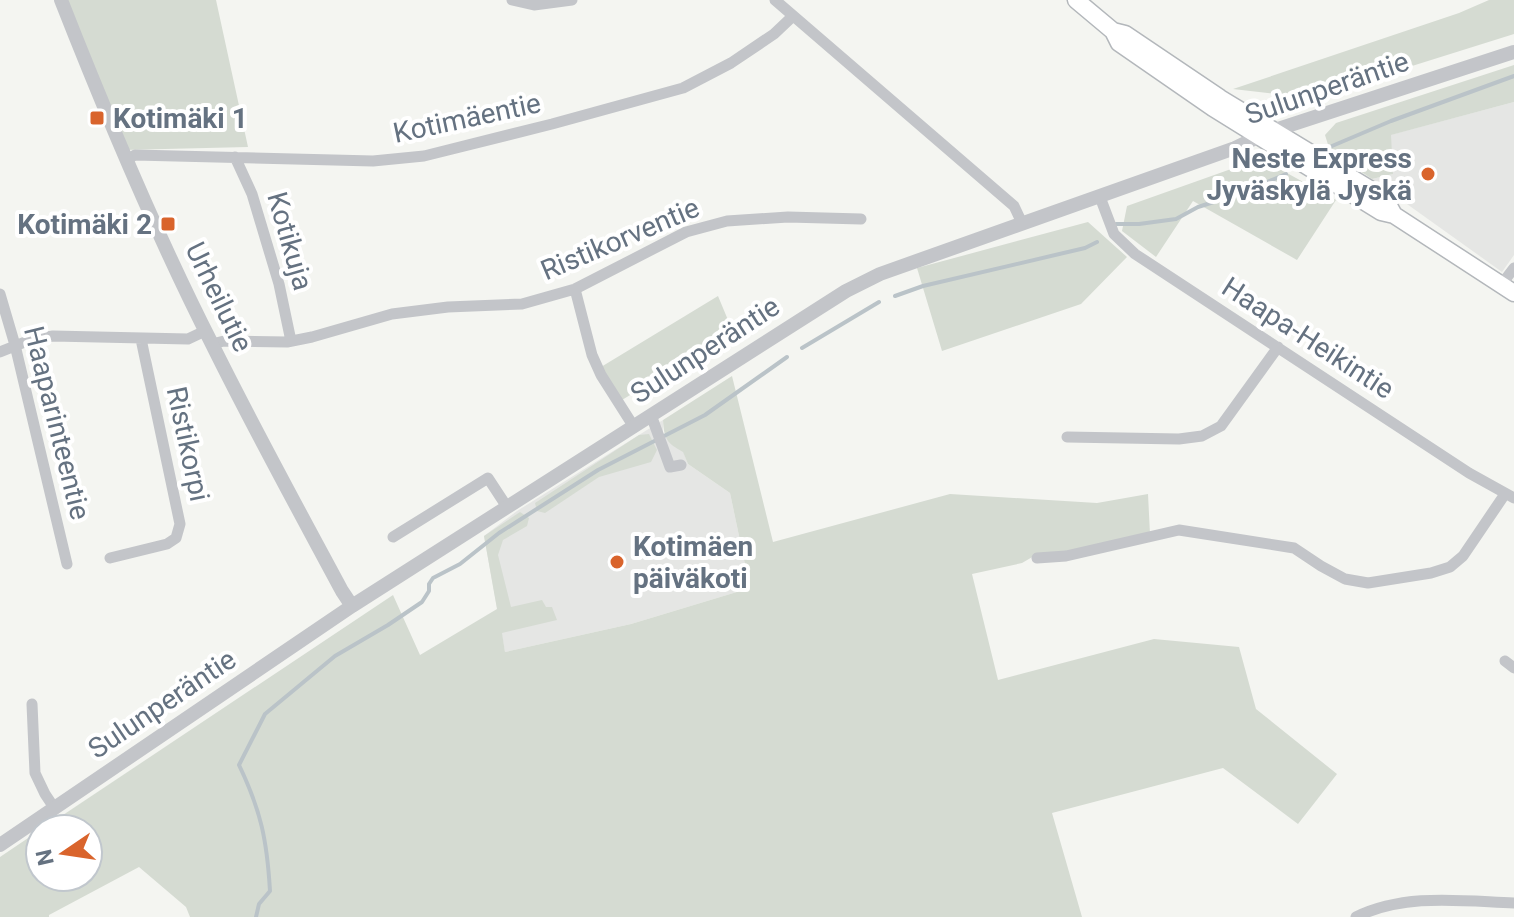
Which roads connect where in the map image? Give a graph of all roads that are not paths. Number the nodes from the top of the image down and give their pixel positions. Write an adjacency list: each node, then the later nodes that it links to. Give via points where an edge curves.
1 (61, 0): 10 (street, Urheilutie)
2 (512, 0): 3 (street, via 534,5)
3 (572, 0)
4 (775, 0): 6 (street)
5 (1076, 0): 8 (main road, via 1113,31 1119,43 1213,108)
6 (793, 16): 9 (street, Kotimäentie, via 731,63 683,88 552,124 424,156 373,161); 13 (street, via 1014,206)
7 (1514, 52): 8 (street, Sulunperäntie)
8 (1267, 133): 11 (street, Sulunperäntie); 16 (main road, via 1375,192 1394,215)
9 (235, 157): 10 (street, Kotimäentie, via 135,155); 20 (street, Kotikuja, via 252,194)
10 (126, 160): 18 (street, Urheilutie)
11 (1100, 197): 13 (street, Sulunperäntie); 22 (street, Haapa-Heikintie, via 1114,234 1135,254)
12 (861, 219): 15 (street, Ristikorventie, via 727,221 686,232)
13 (1022, 223): 24 (street, Sulunperäntie, via 846,291)
14 (1514, 268): 16 (street)
15 (575, 289): 20 (street, Ristikorventie, via 522,304 392,314); 25 (street, via 592,355)
16 (1508, 289)
17 (0, 294): 21 (street, Haaparinteentie)
18 (208, 338): 19 (street, Ristikorventie); 20 (street, Ristikorventie); 34 (street, Urheilutie)
19 (141, 339): 21 (street, Ristikorventie, via 53,336); 31 (street, Ristikorpi, via 180,524 176,538 167,544)
20 (291, 341)
21 (15, 345): 23 (street, Ristikorventie); 33 (street, Haaparinteentie)
22 (1278, 347): 26 (street, via 1221,426 1202,436); 28 (street, Haapa-Heikintie)
23 (0, 352)
24 (651, 415): 25 (street, Sulunperäntie); 27 (street, via 670,467)
25 (634, 427): 29 (street, Sulunperäntie)
26 (1067, 437)
27 (681, 465)
28 (1509, 496): 32 (street, via 1450,567 1368,583 1345,579 1294,548 1179,530)
29 (507, 507): 30 (street, via 488,478); 34 (street, Sulunperäntie)
30 (393, 537)
31 (110, 558)
32 (1037, 558)
33 (67, 564)
34 (352, 606): 36 (street, Sulunperäntie)
35 (32, 704): 36 (street, via 35,773)
36 (55, 809): 37 (street, Sulunperäntie)
37 (0, 845)
38 (1514, 903): 39 (street, via 1416,900)
39 (1356, 917)

